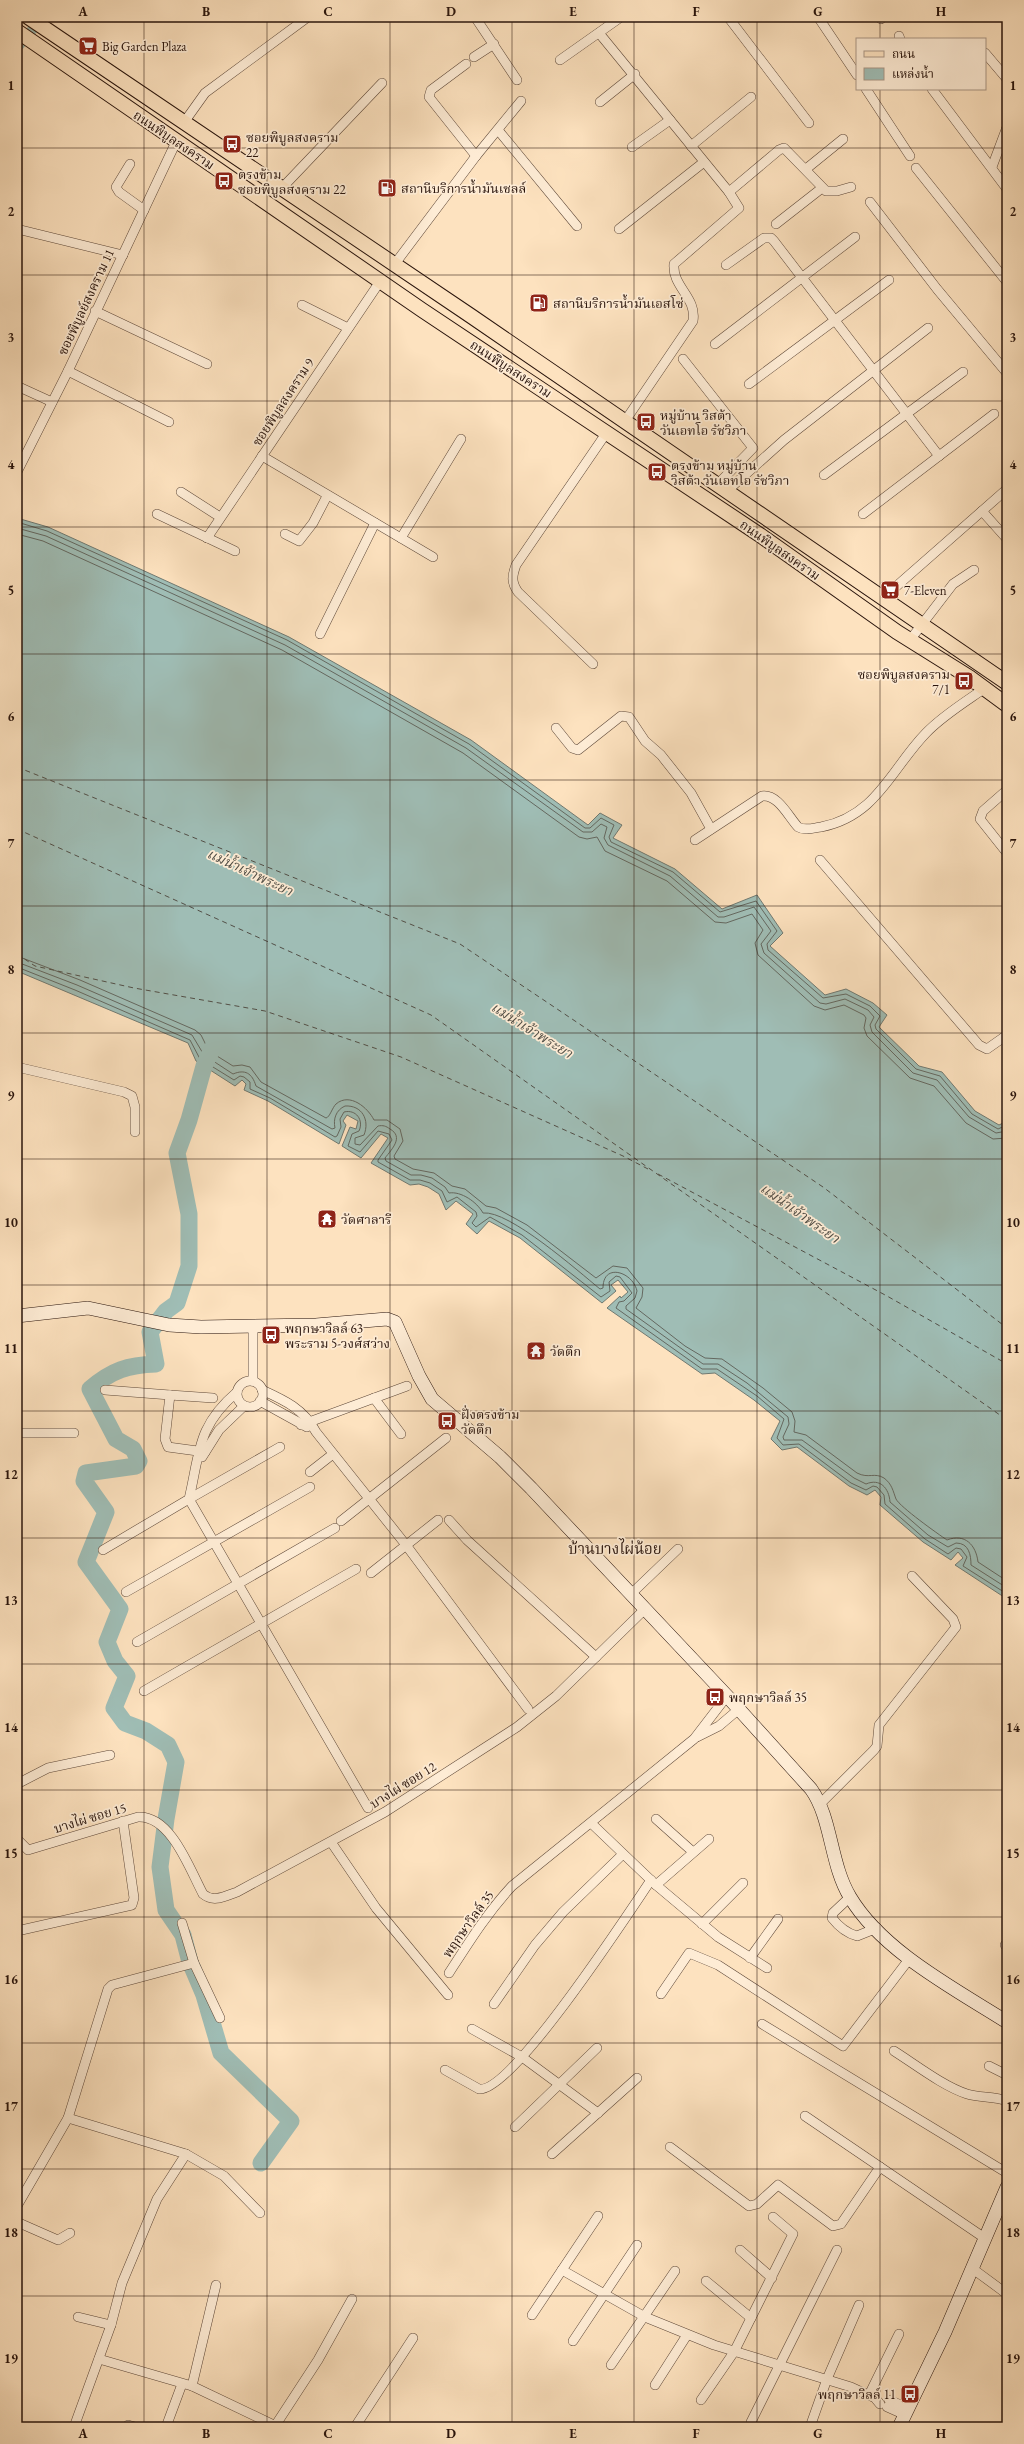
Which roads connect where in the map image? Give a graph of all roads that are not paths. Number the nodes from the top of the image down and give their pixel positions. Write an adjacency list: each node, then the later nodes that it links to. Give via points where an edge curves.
1 (28, 17): 25 (main road, ถนนพิบูลสงคราม)
2 (308, 17): 25 (street, via 205,93)
3 (476, 17): 9 (street)
4 (621, 17): 8 (street)
5 (728, 17): 26 (street)
6 (818, 17): 15 (street)
7 (17, 31): 30 (main road, ถนนพิบูลสงคราม)
8 (599, 32): 12 (street); 14 (street)
9 (494, 44): 11 (street); 17 (street)
10 (986, 54): 16 (street)
11 (474, 56)
12 (560, 60)
13 (466, 64): 33 (street, via 431,90 429,97)
14 (635, 74): 23 (street); 24 (street)
15 (856, 74)
16 (1007, 79)
17 (518, 80)
18 (382, 83): 41 (street)
19 (867, 90): 34 (street)
20 (933, 90): 37 (street)
21 (751, 97): 31 (street)
22 (521, 100): 28 (street)
23 (600, 102)
24 (670, 120): 31 (street); 32 (street)
25 (185, 121): 41 (main road, ถนนพิบูลสงคราม)
26 (809, 123)
27 (1007, 127): 37 (street)
28 (498, 130): 33 (street); 48 (street)
29 (843, 138): 39 (street)
30 (176, 142): 46 (street, ซอยพิบูลย์สงคราม 11); 56 (main road, ถนนพิบูลสงคราม)
31 (691, 146): 35 (street)
32 (632, 147)
33 (476, 156): 53 (street)
34 (910, 156)
35 (704, 162): 44 (street); 50 (street)
36 (130, 164): 46 (street, via 116,187)
37 (992, 167): 43 (street)
38 (916, 168): 58 (street)
39 (806, 169): 42 (street); 44 (street, via 784,148)
40 (852, 187): 42 (street, via 830,192)
41 (281, 188): 53 (main road, ถนนพิบูลสงคราม)
42 (822, 188): 47 (street)
43 (1007, 189)
44 (729, 192): 76 (street, via 739,208 735,214 674,264 674,276 692,304 693,321)
45 (870, 202): 70 (street, via 937,289)
46 (144, 210): 52 (street, ซอยพิบูลย์สงคราม 11)
47 (776, 224)
48 (577, 226)
49 (17, 229): 52 (street)
50 (619, 229)
51 (856, 237): 55 (street)
52 (123, 255): 60 (street, ซอยพิบูลย์สงคราม 11)
53 (394, 265): 56 (main road); 76 (main road, ถนนพิบูลสงคราม)
54 (726, 265): 55 (street, via 768,238 774,241)
55 (802, 277): 61 (street); 64 (street)
56 (381, 280): 62 (street, ซอยพิบูลสงคราม 9); 78 (main road, ถนนพิบูลสงคราม, via 422,310)
57 (889, 280): 61 (street)
58 (1007, 282)
59 (302, 305): 62 (street)
60 (95, 311): 66 (street); 67 (street, ซอยพิบูลย์สงคราม 11)
61 (834, 320): 68 (street); 71 (street)
62 (348, 328): 80 (street, ซอยพิบูลสงคราม 9)
63 (928, 328): 68 (street)
64 (715, 344)
65 (683, 359): 84 (street, via 754,448)
66 (207, 364)
67 (68, 370): 73 (street, ซอยพิบูลย์สงคราม 11); 77 (street)
68 (873, 370): 74 (street); 84 (street)
69 (963, 372): 74 (street)
70 (1007, 373)
71 (750, 384)
72 (17, 386): 73 (street)
73 (52, 402): 82 (street, ซอยพิบูลย์สงคราม 11)
74 (908, 414): 81 (street); 83 (street)
75 (994, 414): 81 (street)
76 (625, 421): 84 (main road, ถนนพิบูลสงคราม)
77 (169, 422)
78 (607, 432): 103 (main road, ถนนพิบูลสงคราม); 106 (street, via 516,565 512,575 512,583 518,592)
79 (461, 439): 95 (street)
80 (262, 456): 87 (street); 91 (street, ซอยพิบูลสงคราม 9)
81 (939, 456): 90 (street)
82 (17, 472)
83 (824, 475)
84 (722, 488): 100 (main road, ถนนพิบูลสงคราม)
85 (1007, 489): 88 (street)
86 (180, 492): 91 (street)
87 (327, 496): 92 (street); 93 (street, via 313,523 299,541)
88 (982, 511): 96 (street); 100 (street)
89 (157, 514): 94 (street)
90 (863, 514)
91 (220, 517): 94 (street, ซอยพิบูลสงคราม 9)
92 (375, 523): 95 (street); 102 (street)
93 (285, 534)
94 (207, 538): 97 (street)
95 (401, 538): 98 (street)
96 (1007, 539)
97 (235, 551)
98 (433, 558)
99 (974, 570): 101 (street, via 956,581)
100 (883, 598): 101 (main road, ถนนพิบูลสงคราม)
101 (922, 624): 103 (street); 104 (main road, ถนนพิบูลสงคราม)
102 (320, 634)
103 (910, 640): 105 (main road, ถนนพิบูลสงคราม)
104 (951, 644): 105 (main road); 107 (main road, ถนนพิบูลสงคราม)
105 (939, 658): 108 (main road, ถนนพิบูลสงคราม)
106 (594, 664)
107 (1007, 683)
108 (985, 688): 109 (main road, ถนนพิบูลสงคราม); 112 (street, via 928,731 871,802 846,819 831,825 802,829 774,798 768,795 762,796)
109 (1007, 705)
110 (556, 728): 112 (street, via 572,748 578,750 621,716 629,717 645,742 661,755 690,793)
111 (1007, 790): 114 (street, via 983,811 980,819)
112 (711, 829): 113 (street)
113 (695, 840)
114 (1007, 853)
115 (820, 860): 116 (street, via 979,1045 987,1048)
116 (1007, 1035)
117 (17, 1067): 118 (street, via 132,1096 135,1107)
118 (135, 1132)
119 (17, 1316): 120 (street, via 88,1308 170,1325)
120 (253, 1326): 121 (street); 158 (street, via 316,1325 387,1319 395,1322 432,1399 521,1478)
121 (252, 1381): 124 (street); 125 (street, via 242,1383)
122 (407, 1386): 128 (street)
123 (106, 1390): 126 (street)
124 (262, 1390): 129 (street); 131 (street, via 288,1402)
125 (237, 1392): 130 (street, via 237,1398); 139 (street, via 207,1426)
126 (170, 1395): 127 (street); 139 (street, via 166,1444 172,1449)
127 (213, 1398)
128 (374, 1398): 131 (street); 136 (street)
129 (260, 1402): 130 (street, via 250,1407); 132 (street)
130 (244, 1406): 139 (street, via 219,1430)
131 (310, 1420): 132 (street); 133 (street)
132 (302, 1425): 133 (street)
133 (316, 1432): 140 (street)
134 (17, 1433): 135 (street)
135 (74, 1433)
136 (401, 1434)
137 (446, 1438): 144 (street)
138 (280, 1447): 143 (street)
139 (202, 1452): 143 (street)
140 (334, 1454): 141 (street); 144 (street)
141 (310, 1472)
142 (310, 1487): 149 (street)
143 (189, 1499): 149 (street); 152 (street)
144 (369, 1501): 147 (street); 150 (street)
145 (438, 1520): 150 (street)
146 (449, 1520): 162 (street, via 467,1540)
147 (341, 1521)
148 (335, 1528): 156 (street)
149 (212, 1543): 156 (street); 157 (street)
150 (406, 1546): 154 (street); 165 (street)
151 (678, 1549): 158 (street)
152 (103, 1550)
153 (356, 1569): 160 (street)
154 (371, 1572)
155 (912, 1576): 170 (street, via 953,1619 956,1627 879,1725 877,1746 874,1750)
156 (237, 1584): 160 (street); 161 (street)
157 (126, 1592)
158 (631, 1594): 159 (street)
159 (645, 1609): 162 (street, บางไผ่ ซอย 12); 164 (street)
160 (260, 1624): 163 (street); 171 (street)
161 (137, 1642)
162 (596, 1657): 178 (street, บางไผ่ ซอย 12, via 556,1696 517,1728 386,1812)
163 (144, 1691)
164 (727, 1696): 166 (street); 167 (street, พฤกษาวิลล์ 35)
165 (528, 1709)
166 (739, 1709): 167 (street, พฤกษาวิลล์ 35, via 718,1726); 170 (street, via 811,1789)
167 (694, 1739): 174 (street, พฤกษาวิลล์ 35)
168 (110, 1754): 169 (street, via 48,1768)
169 (17, 1784)
170 (820, 1804): 183 (street, via 835,1863)
171 (368, 1808)
172 (656, 1819): 179 (street)
173 (123, 1821): 175 (street, บางไผ่ ซอย 15, via 138,1817 151,1818); 176 (street, บางไผ่ ซอย 15, via 28,1850); 188 (street, via 134,1898 132,1905)
174 (591, 1823): 180 (street); 193 (street, พฤกษาวิลล์ 35, via 535,1866 495,1904)
175 (171, 1834): 178 (street, บางไผ่ ซอย 12, via 203,1894 214,1899 237,1892)
176 (17, 1839)
177 (709, 1840): 179 (street)
178 (331, 1842): 195 (street, via 376,1908)
179 (693, 1852): 181 (street)
180 (623, 1854): 181 (street); 196 (street, via 562,1912 535,1945)
181 (654, 1882): 186 (street); 203 (street, via 560,2010)
182 (743, 1882): 186 (street)
183 (850, 1897): 187 (street); 187 (street, via 833,1913 832,1918 836,1923 849,1934 857,1936)
184 (778, 1919): 189 (street)
185 (182, 1923): 191 (street)
186 (702, 1924): 189 (street)
187 (877, 1928): 190 (street)
188 (17, 1931)
189 (750, 1958): 192 (street)
190 (910, 1958): 194 (street, via 843,2046 718,1965 689,1953); 198 (street)
191 (190, 1964): 197 (street); 212 (street, via 119,1982 108,1989)
192 (767, 1968)
193 (449, 1973)
194 (661, 1994)
195 (448, 1995)
196 (494, 2004)
197 (220, 2018)
198 (1007, 2022)
199 (762, 2024): 218 (street)
200 (472, 2029): 203 (street)
201 (597, 2048): 208 (street)
202 (894, 2051): 209 (street, via 968,2094)
203 (522, 2057): 205 (street, via 497,2082 484,2089); 208 (street)
204 (990, 2066): 206 (street)
205 (444, 2070)
206 (1007, 2075)
207 (637, 2078): 210 (street)
208 (560, 2085): 210 (street); 213 (street)
209 (1007, 2101)
210 (598, 2113): 216 (street)
211 (805, 2116): 217 (street)
212 (68, 2118): 215 (street); 220 (street)
213 (515, 2127)
214 (670, 2147): 217 (street, via 749,2206 757,2204 778,2185 833,2226 841,2224)
215 (186, 2154): 221 (street, via 224,2176); 244 (street, via 157,2199 122,2283)
216 (552, 2154)
217 (880, 2167): 226 (street)
218 (1007, 2173)
219 (1007, 2187): 226 (street)
220 (17, 2206)
221 (260, 2213)
222 (598, 2216): 231 (street)
223 (773, 2218): 233 (street, via 795,2230)
224 (17, 2222): 225 (street, via 58,2240)
225 (70, 2233)
226 (986, 2239): 230 (street)
227 (637, 2245): 237 (street)
228 (740, 2250): 233 (street)
229 (837, 2250): 252 (street)
230 (973, 2269): 236 (street); 259 (street)
231 (562, 2270): 237 (street); 240 (street)
232 (675, 2271): 242 (street)
233 (772, 2278): 243 (street)
234 (706, 2281): 243 (street)
235 (216, 2285): 256 (street)
236 (1007, 2294)
237 (603, 2295): 242 (street); 248 (street)
238 (352, 2299): 261 (street)
239 (859, 2305): 253 (street)
240 (532, 2315)
241 (78, 2317): 244 (street)
242 (645, 2317): 245 (street); 251 (street)
243 (751, 2318): 249 (street)
244 (111, 2325): 250 (street)
245 (687, 2334): 249 (street); 255 (street)
246 (899, 2334): 258 (street)
247 (413, 2338): 264 (street)
248 (573, 2341)
249 (734, 2352): 252 (street); 257 (street)
250 (99, 2359): 254 (street); 262 (street)
251 (611, 2365)
252 (779, 2366): 253 (street); 260 (street)
253 (827, 2380): 258 (street); 265 (street)
254 (182, 2384): 256 (street); 263 (street)
255 (655, 2384)
256 (192, 2386): 261 (street)
257 (701, 2400)
258 (880, 2400): 259 (street)
259 (907, 2411): 266 (street)
260 (750, 2422)
261 (277, 2426)
262 (74, 2427)
263 (166, 2427)
264 (355, 2427)
265 (810, 2427)
266 (899, 2427)

